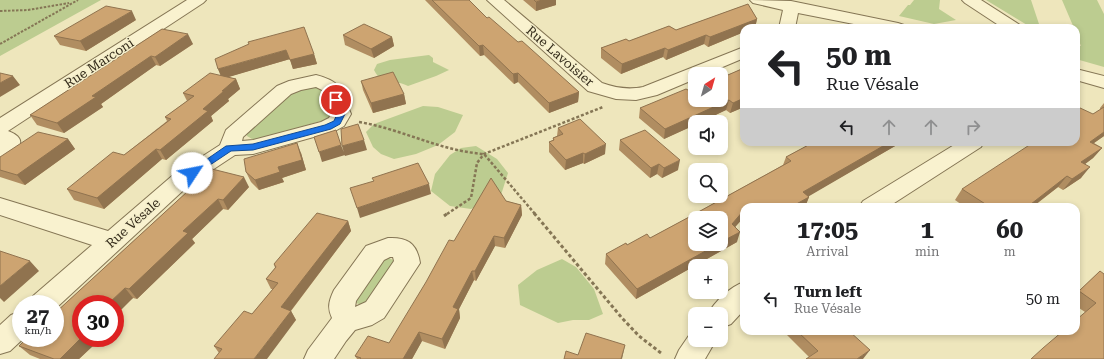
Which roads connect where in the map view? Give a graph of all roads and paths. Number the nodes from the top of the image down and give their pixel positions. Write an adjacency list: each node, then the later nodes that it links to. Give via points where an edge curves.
1 (78, 0): 7 (path)
2 (198, 0): 22 (street, Rue Marconi)
3 (495, 0): 15 (street, Rue Lavoisier, via 595,87 610,93 630,95 650,91)
4 (758, 0): 8 (street)
5 (970, 0): 12 (street)
6 (981, 0): 13 (street)
7 (72, 3): 9 (path, via 28,10); 14 (path)
8 (791, 6): 10 (street); 11 (street)
9 (0, 11)
10 (788, 24)
11 (879, 24)
12 (1008, 24)
13 (1020, 24)
14 (0, 44)
15 (740, 54)
16 (1080, 75): 17 (street)
17 (1104, 82)
18 (1104, 88): 19 (street)
19 (1080, 89)
20 (604, 107): 27 (path)
21 (359, 122): 27 (path, via 374,124 473,154)
22 (0, 127)
23 (0, 135): 26 (street, via 10,138 10,144)
24 (968, 146): 28 (street)
25 (230, 148): 25 (street, via 233,134 284,90 316,81 330,87 341,114 337,122 328,127 253,147); 31 (street, Rue Vésale, via 180,181)
26 (0, 151)
27 (484, 154): 30 (path, via 476,163 471,198); 39 (path, via 622,318 639,336)
28 (877, 203)
29 (0, 206): 31 (street)
30 (444, 216)
31 (112, 242): 32 (street, Rue Vésale)
32 (52, 295)
33 (740, 297): 34 (street)
34 (728, 309)
35 (346, 320): 40 (street)
36 (12, 331): 37 (street)
37 (0, 342)
38 (697, 347): 41 (street)
39 (661, 353)
40 (318, 359)
41 (689, 359)

